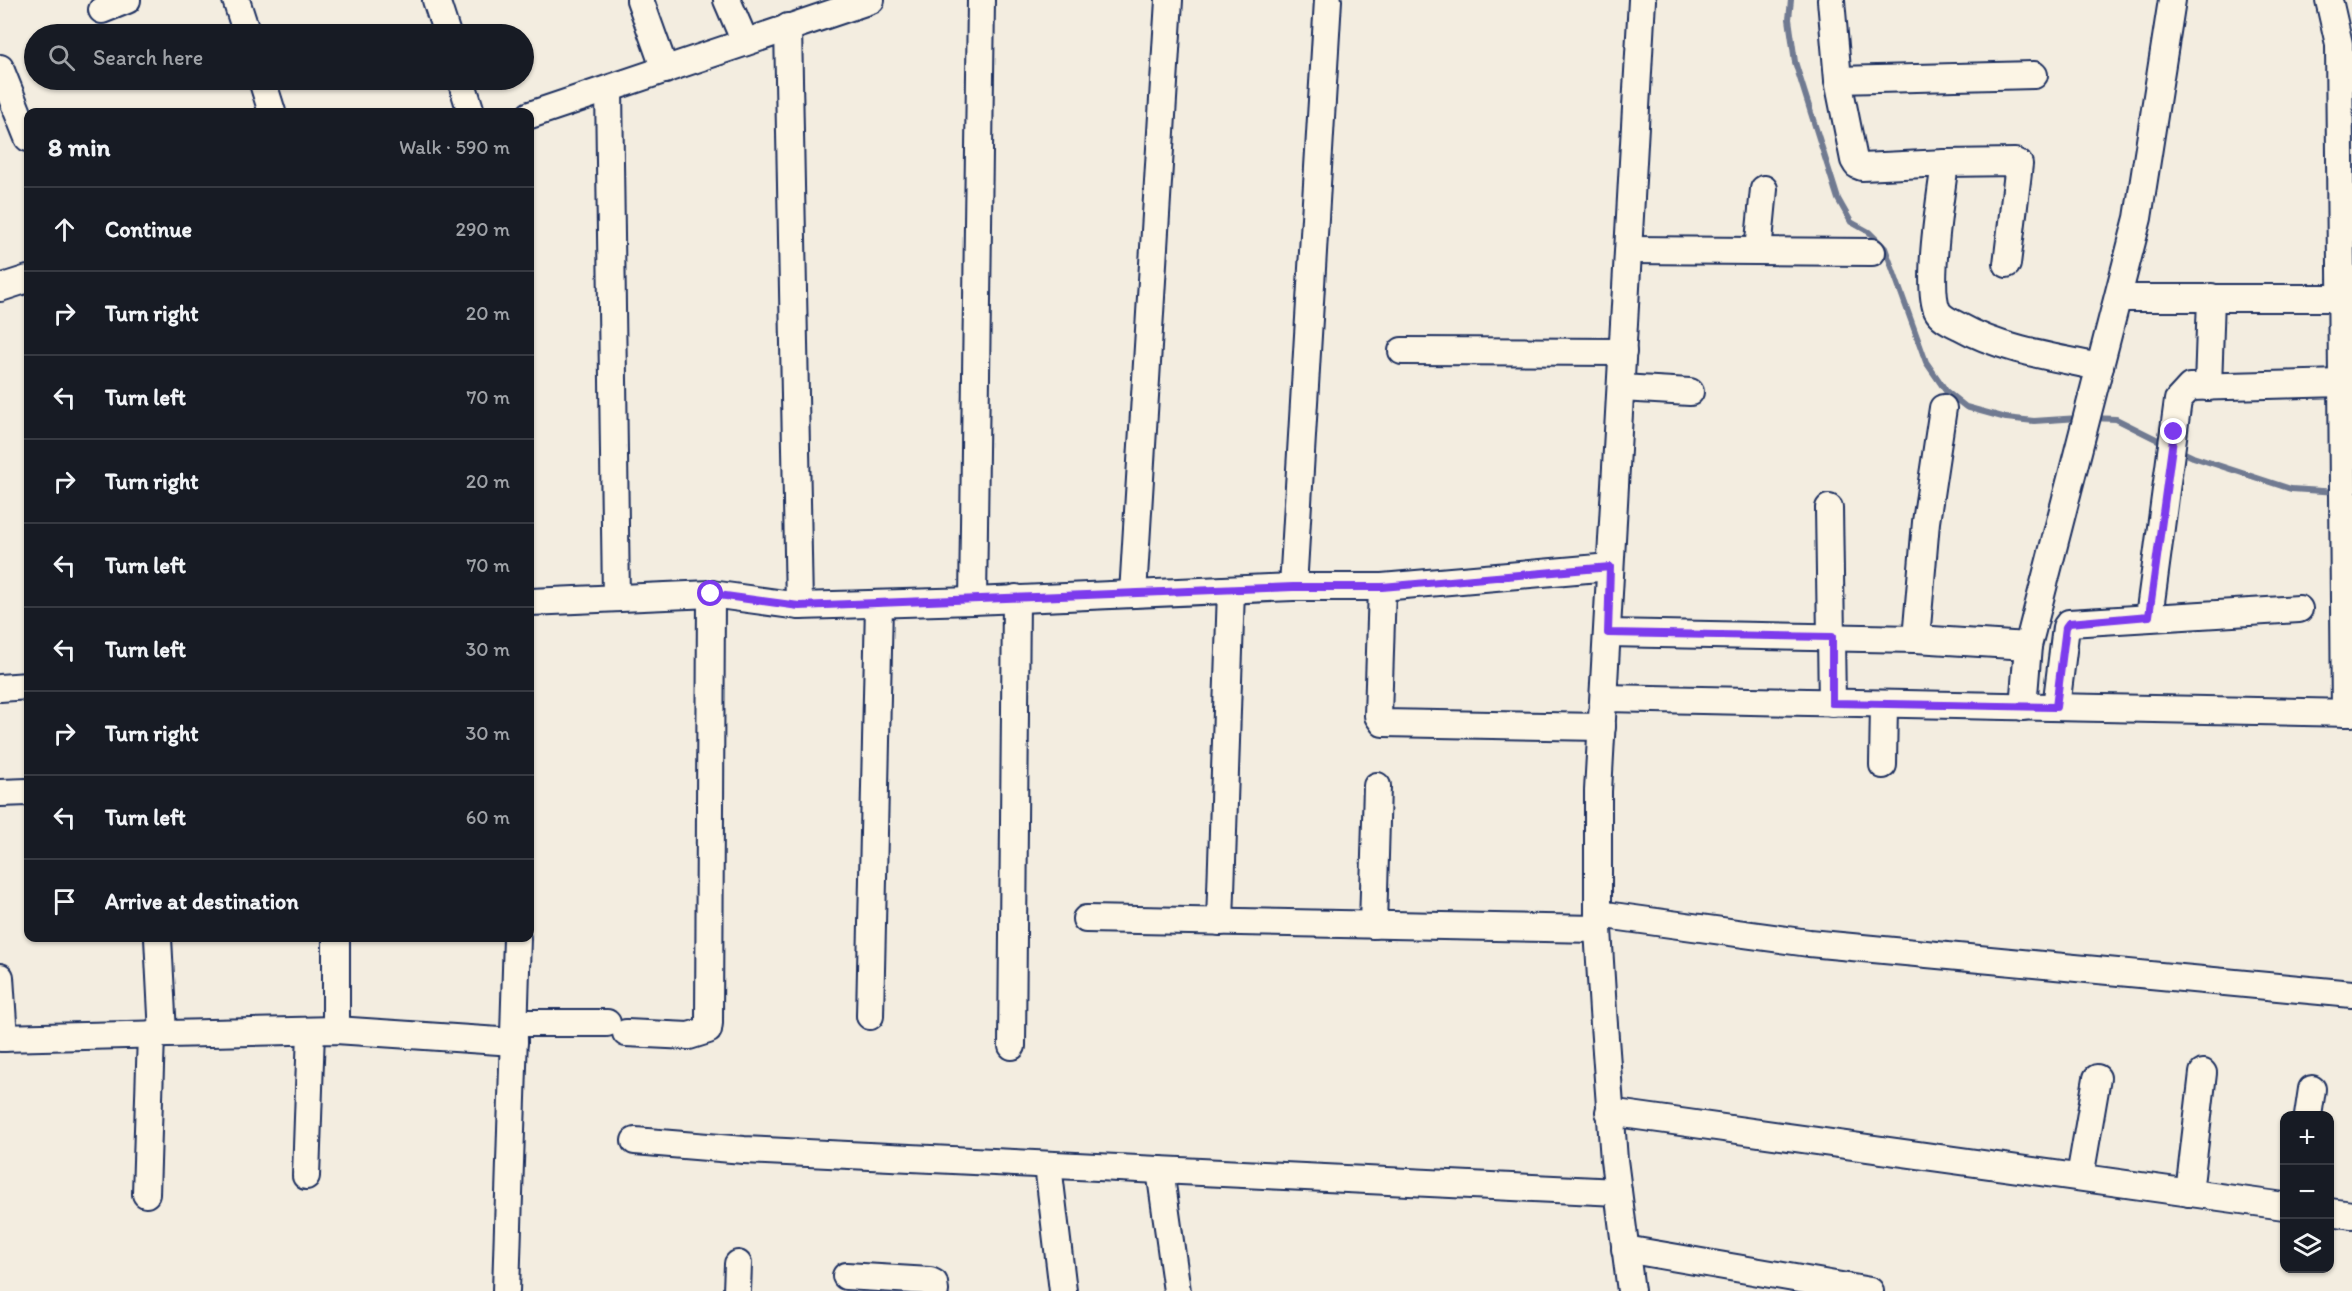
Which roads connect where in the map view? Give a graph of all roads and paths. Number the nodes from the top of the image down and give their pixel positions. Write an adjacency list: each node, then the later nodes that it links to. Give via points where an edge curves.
1 (127, 0): 14 (street)
2 (236, 0): 15 (street)
3 (436, 0): 16 (street)
4 (640, 0): 21 (street)
5 (727, 0): 18 (street)
6 (871, 0): 17 (street)
7 (981, 0): 61 (street)
8 (1169, 0): 58 (street)
9 (1328, 0): 54 (street)
10 (1642, 0): 34 (street)
11 (1831, 0): 23 (street)
12 (2330, 0): 19 (street)
13 (2169, 1): 41 (street, via 2139,218)
14 (102, 10)
15 (244, 24)
16 (444, 24)
17 (789, 27): 18 (street); 64 (street)
18 (745, 42): 21 (street)
19 (2346, 43): 33 (street)
20 (0, 68): 30 (street)
21 (665, 70): 24 (street)
22 (2034, 75): 23 (street)
23 (1838, 80): 31 (street, via 1857,165)
24 (609, 89): 29 (street); 59 (street)
25 (265, 90): 27 (street)
26 (463, 90): 28 (street)
27 (271, 108)
28 (470, 108)
29 (534, 114)
30 (24, 128)
31 (1945, 163): 37 (street, via 2019,164); 46 (street, via 1932,286 1937,311 1977,337 2000,345)
32 (1764, 189): 35 (street)
33 (2347, 244): 42 (street)
34 (1629, 250): 35 (street); 45 (street)
35 (1758, 251): 36 (street)
36 (1872, 252)
37 (2007, 264)
38 (24, 280): 39 (street)
39 (0, 288)
40 (2211, 297): 41 (street); 42 (street); 48 (street)
41 (2118, 298): 46 (street)
42 (2342, 298): 43 (street)
43 (2347, 345): 47 (street)
44 (1402, 351): 45 (street)
45 (1623, 352): 49 (street)
46 (2100, 367): 70 (street)
47 (2342, 383): 48 (street); 78 (street)
48 (2208, 387): 66 (street, via 2190,387 2178,400)
49 (1621, 388): 50 (street); 53 (street)
50 (1690, 392)
51 (1943, 408): 69 (street, via 1926,522)
52 (1829, 508): 68 (street)
53 (1610, 567): 55 (street); 67 (street)
54 (1293, 587): 55 (street); 56 (street)
55 (1382, 587): 79 (street, via 1378,716 1383,723)
56 (1231, 590): 58 (street); 86 (street)
57 (711, 594): 59 (street); 64 (street); 96 (street, via 708,1030 696,1035 616,1028)
58 (1133, 594): 60 (street)
59 (616, 598): 62 (street)
60 (1016, 598): 61 (street); 99 (street)
61 (973, 601): 63 (street)
62 (534, 602)
63 (879, 604): 64 (street); 93 (street)
64 (799, 606)
65 (2299, 609): 66 (street)
66 (2149, 616): 77 (street, via 2069,623)
67 (1608, 633): 68 (street); 73 (street)
68 (1832, 637): 69 (street); 74 (street)
69 (1916, 639): 70 (street)
70 (2028, 646): 76 (street)
71 (24, 686): 72 (street)
72 (0, 688)
73 (1604, 699): 74 (street); 79 (street)
74 (1832, 703): 75 (street)
75 (1884, 704): 76 (street); 80 (street)
76 (2023, 707): 77 (street)
77 (2056, 707): 78 (street)
78 (2348, 713)
79 (1602, 727): 85 (street)
80 (1883, 765)
81 (1377, 786): 87 (street)
82 (24, 792): 83 (street)
83 (0, 794)
84 (1086, 919): 86 (street)
85 (1598, 921): 87 (street); 92 (street); 104 (street)
86 (1220, 922): 87 (street)
87 (1373, 925)
88 (158, 942): 97 (street)
89 (336, 942): 94 (street)
90 (518, 942): 96 (street)
91 (0, 977): 98 (street)
92 (2352, 994)
93 (870, 1016)
94 (336, 1030): 95 (street); 96 (street)
95 (311, 1031): 97 (street); 108 (street)
96 (514, 1033): 119 (street)
97 (157, 1034): 98 (street); 112 (street)
98 (2, 1038)
99 (1012, 1046)
100 (2203, 1073): 111 (street)
101 (2097, 1078): 109 (street)
102 (2312, 1089): 103 (street)
103 (2309, 1111)
104 (1609, 1112): 109 (street); 110 (street)
105 (635, 1141): 106 (street)
106 (1048, 1165): 107 (street); 122 (street)
107 (1160, 1170): 110 (street); 123 (street)
108 (306, 1176)
109 (2080, 1177): 111 (street)
110 (1618, 1192): 116 (street)
111 (2189, 1192): 113 (street)
112 (146, 1194)
113 (2280, 1205)
114 (2334, 1213): 115 (street)
115 (2352, 1215)
116 (1625, 1249): 124 (street); 125 (street)
117 (738, 1264): 120 (street)
118 (846, 1276): 121 (street, via 930,1281)
119 (506, 1291)
120 (737, 1291)
121 (934, 1291)
122 (1063, 1291)
123 (1177, 1291)
124 (1631, 1291)
125 (1870, 1291)

